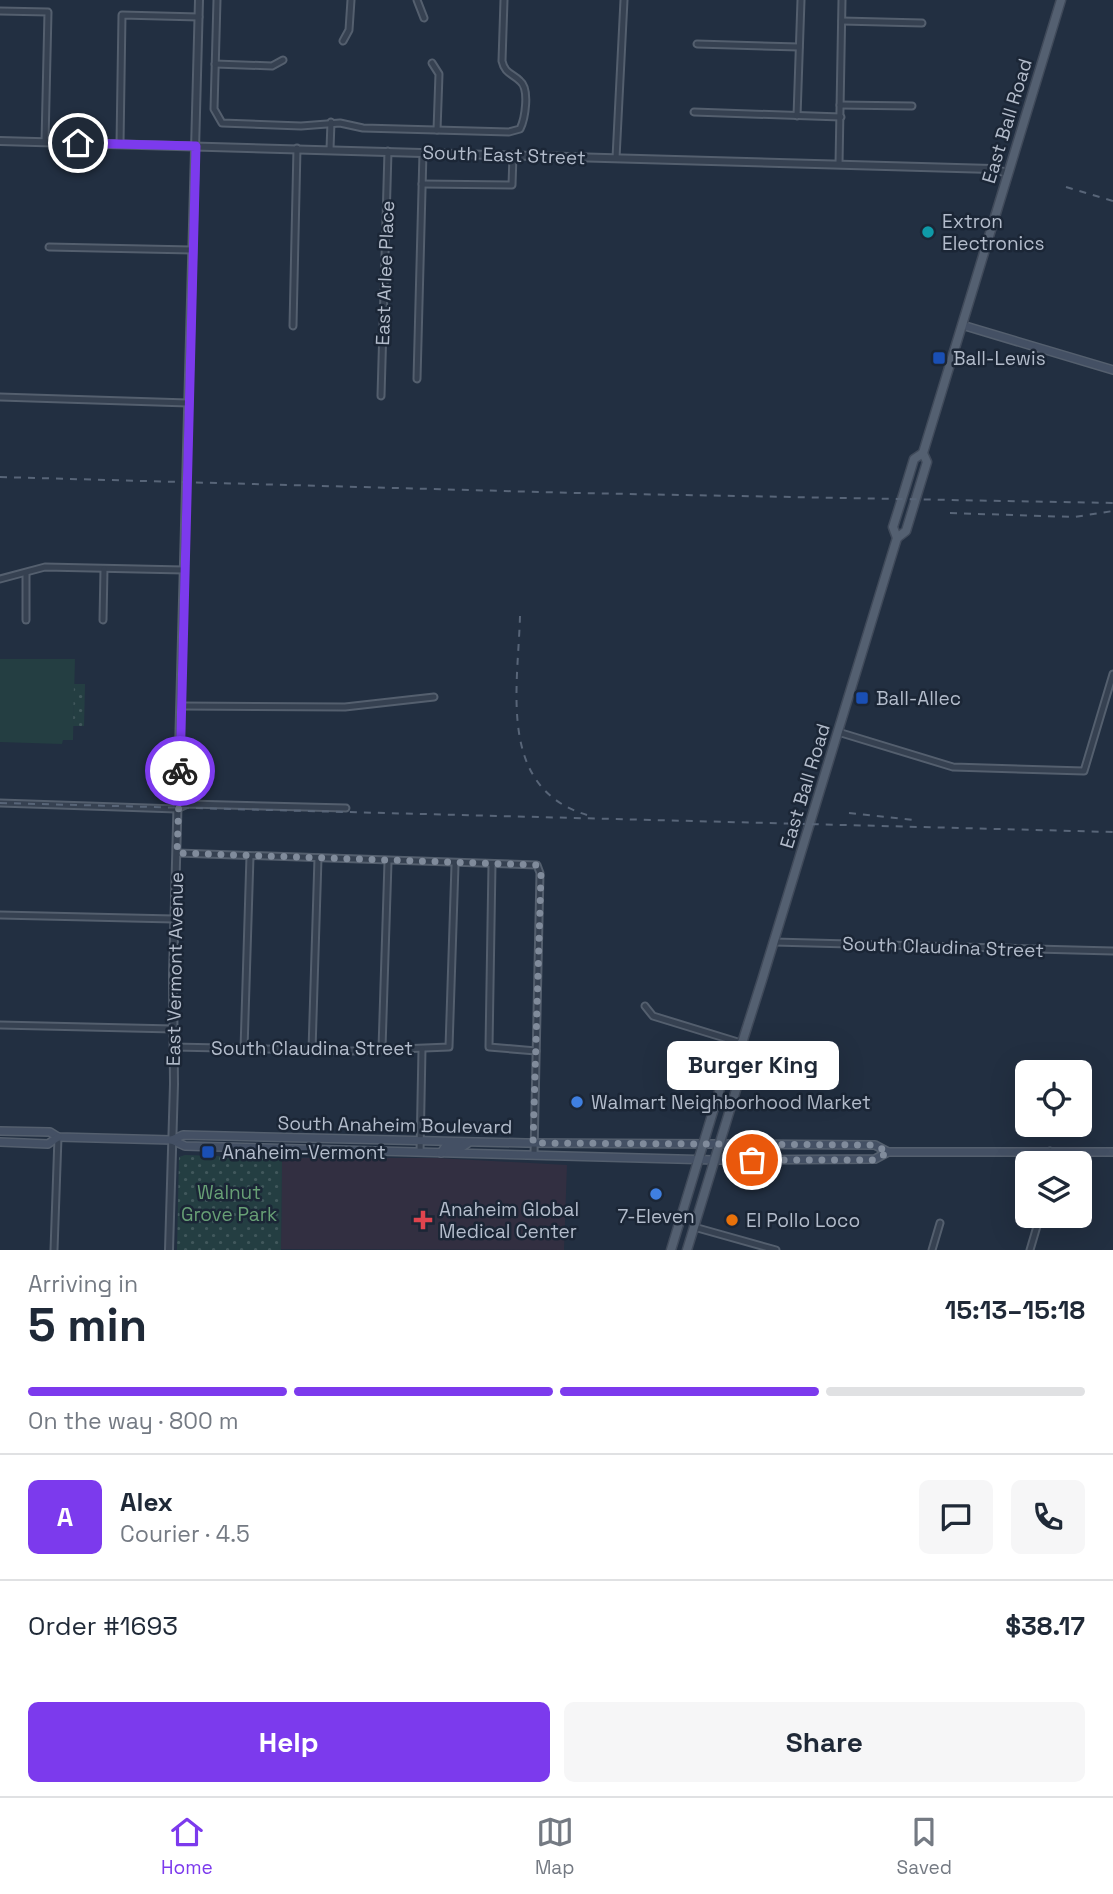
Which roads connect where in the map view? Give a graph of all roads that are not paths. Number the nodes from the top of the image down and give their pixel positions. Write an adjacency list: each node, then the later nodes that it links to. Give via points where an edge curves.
1 (199, 0): 11 (street, East Vermont Avenue)
2 (217, 0): 20 (street)
3 (351, 0): 15 (street, via 349,30)
4 (417, 0): 12 (street)
5 (504, 0): 27 (street, via 501,70 523,84 520,129)
6 (624, 0): 37 (street)
7 (801, 0): 17 (street)
8 (842, 0): 13 (street)
9 (1061, 0): 39 (main road, East Ball Road)
10 (0, 11): 29 (street, via 48,12)
11 (199, 17): 30 (street, via 122,15); 31 (street, East Vermont Avenue)
12 (424, 18)
13 (842, 21): 14 (street); 21 (street)
14 (922, 23)
15 (342, 41)
16 (696, 44): 17 (street)
17 (799, 47): 24 (street)
18 (283, 60): 20 (street, via 272,66)
19 (432, 63): 27 (street, via 439,74)
20 (215, 64): 26 (street, via 217,120 301,126)
21 (840, 105): 22 (street); 25 (street)
22 (912, 106)
23 (694, 112): 24 (street)
24 (797, 116): 25 (street)
25 (841, 117): 38 (street)
26 (331, 122): 27 (street, via 363,128); 33 (street)
27 (437, 130)
28 (0, 141): 29 (street, South East Street)
29 (45, 142): 30 (street, South East Street)
30 (120, 144): 31 (street, South East Street)
31 (196, 146): 32 (street, South East Street); 42 (street, East Vermont Avenue)
32 (297, 148): 33 (street, South East Street); 44 (street)
33 (330, 149): 34 (street, South East Street)
34 (388, 151): 35 (street, South East Street); 47 (street, East Arlee Place)
35 (423, 152): 36 (street, South East Street); 40 (street)
36 (513, 155): 37 (street, South East Street); 40 (street, via 512,185)
37 (616, 158): 38 (street, South East Street)
38 (839, 163): 39 (street, South East Street)
39 (1008, 173): 43 (main road, East Ball Road)
40 (422, 184): 46 (street)
41 (49, 247): 42 (street)
42 (192, 250): 49 (street, East Vermont Avenue)
43 (962, 325): 45 (main road); 50 (main road, East Ball Road)
44 (293, 326)
45 (1113, 370)
46 (417, 379)
47 (381, 396)
48 (0, 397): 49 (street)
49 (188, 403): 53 (street, East Vermont Avenue)
50 (923, 453): 51 (main road, East Ball Road, via 927,462 906,531); 51 (main road, East Ball Road, via 914,459 893,527)
51 (897, 538): 61 (main road, East Ball Road)
52 (104, 569): 53 (street); 54 (street, via 45,567); 57 (street)
53 (184, 570): 60 (street, East Vermont Avenue)
54 (26, 573): 55 (street); 56 (street)
55 (0, 579)
56 (26, 620)
57 (103, 620)
58 (1113, 674): 61 (street, via 1084,771 953,767)
59 (435, 697): 60 (street, via 345,707)
60 (183, 706): 63 (street, East Vermont Avenue)
61 (838, 732): 73 (main road, East Ball Road)
62 (0, 803): 63 (street)
63 (177, 808): 64 (street, via 188,804); 65 (street, East Vermont Avenue)
64 (346, 808)
65 (177, 853): 66 (street); 72 (street, East Vermont Avenue)
66 (250, 856): 67 (street); 81 (street)
67 (318, 858): 68 (street); 83 (street)
68 (388, 862): 70 (street); 80 (street)
69 (492, 864): 70 (street); 84 (street, via 489,1047); 84 (street, via 537,865 541,873)
70 (455, 865): 82 (street, South Claudina Street, via 449,1047)
71 (0, 915): 72 (street)
72 (174, 919): 77 (street, East Vermont Avenue)
73 (774, 942): 74 (street, South Claudina Street); 78 (main road, East Ball Road)
74 (1113, 951)
75 (645, 1006): 78 (street, via 653,1016)
76 (0, 1025): 77 (street)
77 (174, 1029): 79 (street, East Vermont Avenue)
78 (742, 1043): 92 (main road, East Ball Road, via 732,1049); 93 (main road, East Ball Road, via 747,1054)
79 (174, 1047): 81 (street, South Claudina Street); 87 (street, East Vermont Avenue)
80 (382, 1048): 82 (street, South Claudina Street); 83 (street, South Claudina Street)
81 (244, 1049): 83 (street, South Claudina Street)
82 (422, 1049): 88 (street)
83 (312, 1050)
84 (536, 1051): 91 (street)
85 (0, 1131): 86 (main road, South Anaheim Boulevard, via 50,1132)
86 (58, 1137): 87 (main road, South Anaheim Boulevard); 89 (main road, South Anaheim Boulevard, via 48,1144); 107 (street)
87 (172, 1140): 88 (main road, South Anaheim Boulevard, via 183,1135); 95 (main road, South Anaheim Boulevard, via 185,1146); 108 (street, East Vermont Avenue)
88 (419, 1141): 90 (main road, South Anaheim Boulevard); 95 (street)
89 (0, 1142)
90 (468, 1142): 91 (main road, South Anaheim Boulevard); 99 (main road, via 462,1147 446,1147)
91 (533, 1143): 92 (main road, South Anaheim Boulevard); 100 (street)
92 (703, 1145): 93 (main road, South Anaheim Boulevard); 101 (main road, East Ball Road)
93 (719, 1146): 96 (main road, South Anaheim Boulevard, via 875,1145); 102 (main road, East Ball Road)
94 (1015, 1151): 96 (main road)
95 (420, 1152): 99 (main road, South Anaheim Boulevard)
96 (888, 1152): 102 (main road, South Anaheim Boulevard, via 876,1160)
97 (1092, 1152): 98 (main road)
98 (1113, 1152)
99 (441, 1153): 100 (main road, South Anaheim Boulevard)
100 (534, 1154): 101 (main road, South Anaheim Boulevard)
101 (699, 1159): 102 (main road, South Anaheim Boulevard); 109 (main road, East Ball Road)
102 (715, 1160): 104 (main road, East Ball Road)
103 (940, 1223): 112 (street)
104 (694, 1227): 106 (street); 110 (main road, East Ball Road)
105 (1036, 1228): 113 (street)
106 (766, 1249): 111 (street)
107 (54, 1250)
108 (169, 1250)
109 (671, 1250)
110 (687, 1250)
111 (776, 1250)
112 (932, 1250)
113 (1030, 1250)

